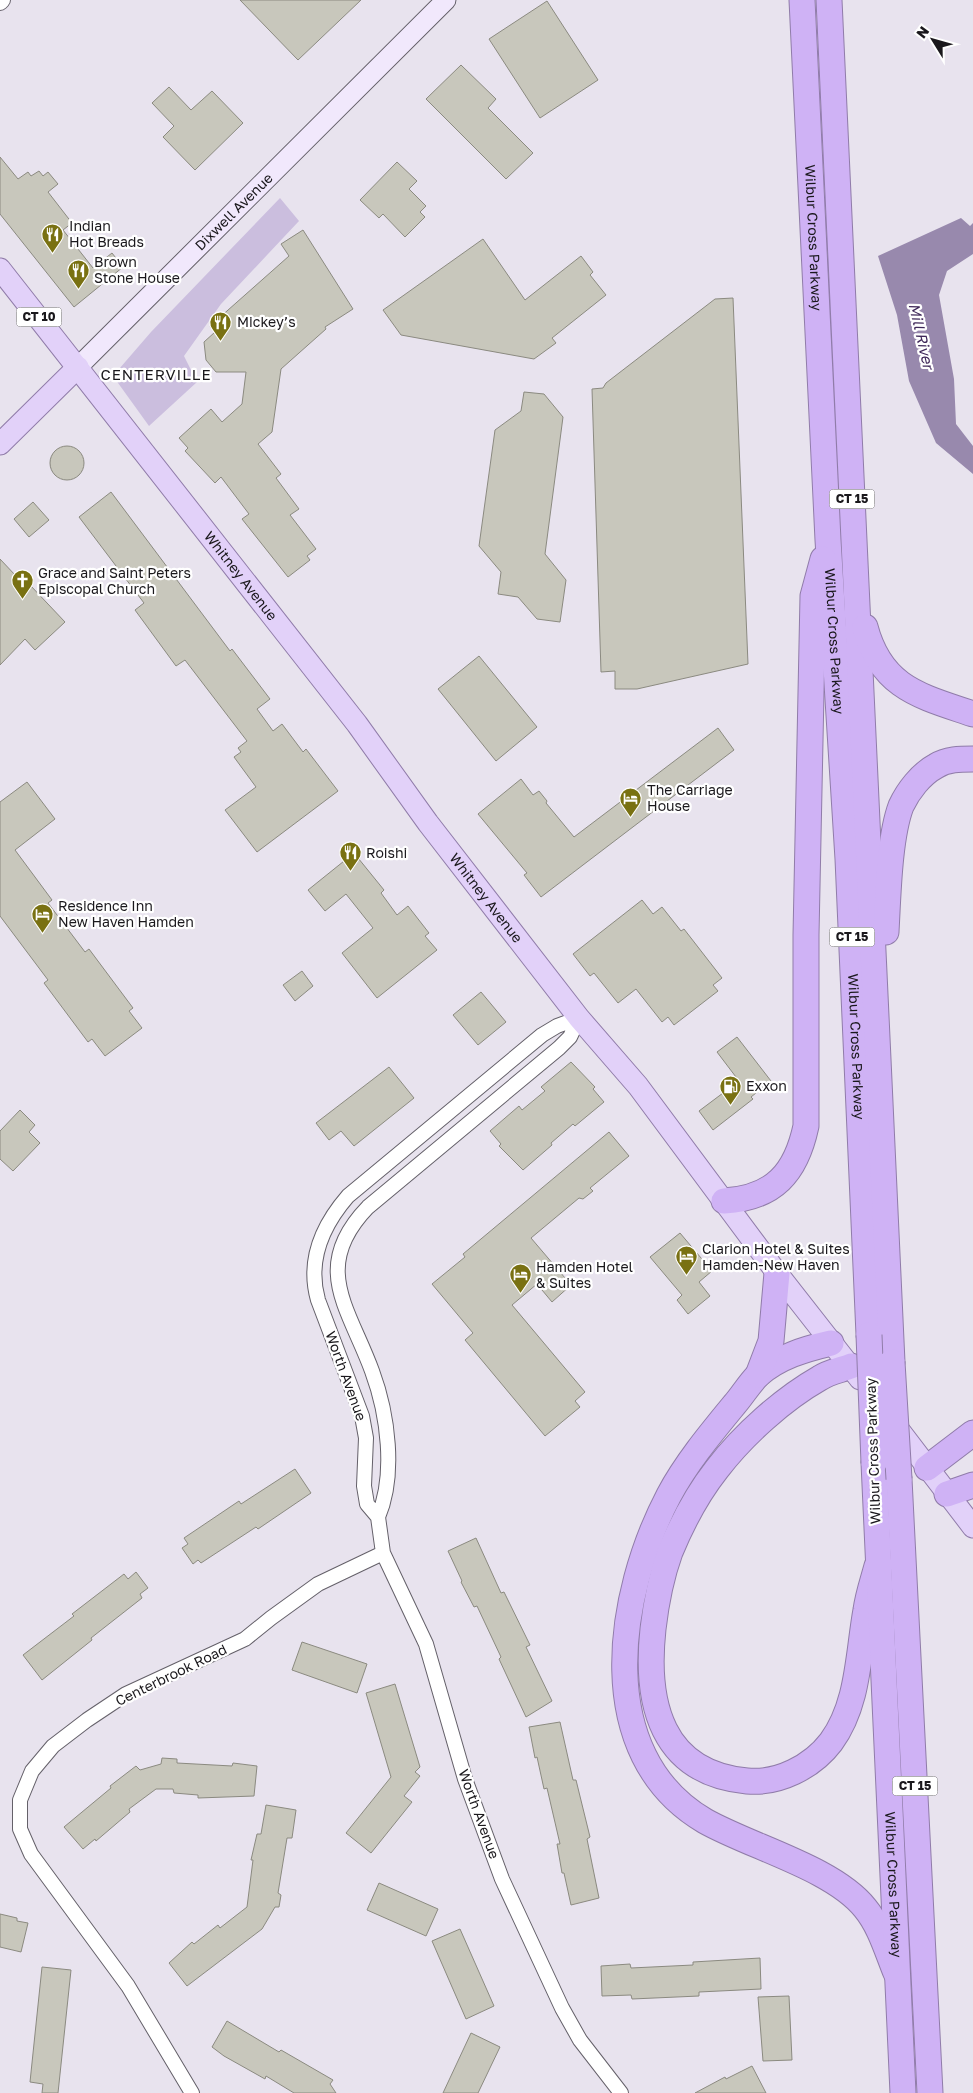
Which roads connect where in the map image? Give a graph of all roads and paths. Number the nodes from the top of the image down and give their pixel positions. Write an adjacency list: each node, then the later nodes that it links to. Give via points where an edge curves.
1 (446, 0): 5 (main road, Dixwell Avenue)
2 (802, 0): 7 (highway, Wilbur Cross Parkway / CT 15)
3 (828, 0): 8 (highway, Wilbur Cross Parkway / CT 15)
4 (0, 269): 5 (main road, Whitney Avenue / CT 10)
5 (78, 367): 6 (main road, Dixwell Avenue); 12 (main road, Whitney Avenue, via 357,724)
6 (0, 444)
7 (828, 540): 17 (highway, via 812,606 806,1126 798,1157 781,1179 768,1190 746,1200); 31 (highway, Wilbur Cross Parkway / CT 15, bridge, via 848,859)
8 (856, 594): 9 (highway, via 869,642 887,673 918,695); 11 (highway, Wilbur Cross Parkway / CT 15)
9 (973, 714)
10 (973, 759): 11 (highway, via 952,760 936,766 922,777 902,805 892,860 886,958)
11 (875, 998): 36 (highway, Wilbur Cross Parkway / CT 15, bridge)
12 (579, 1018): 13 (street, Worth Avenue, via 542,1035); 14 (street, Worth Avenue, via 570,1037); 17 (main road, Whitney Avenue, via 638,1086)
13 (492, 1076): 14 (street); 15 (street, Worth Avenue)
14 (505, 1092): 16 (street, Worth Avenue)
15 (367, 1181): 16 (street); 18 (street, Worth Avenue, via 338,1208 322,1237)
16 (380, 1197): 19 (street, Worth Avenue, via 353,1223 344,1239)
17 (724, 1201): 20 (main road, Whitney Avenue)
18 (314, 1263): 19 (street); 28 (street, Worth Avenue, via 313,1283 318,1300 362,1416 366,1438 364,1486 368,1504)
19 (339, 1263): 28 (street, Worth Avenue, via 338,1288 373,1372 384,1417 386,1490)
20 (776, 1273): 21 (main road, Whitney Avenue); 23 (highway, via 771,1341)
21 (831, 1343): 22 (main road, Whitney Avenue); 23 (highway, via 788,1356)
22 (851, 1366): 25 (main road, Whitney Avenue); 31 (highway, via 809,1385 739,1443 698,1496 670,1553 661,1583 651,1646 651,1678 659,1719 675,1746 714,1774 750,1781 767,1780 792,1772 819,1754 840,1726 852,1692 858,1672 865,1612)
23 (758, 1376): 32 (highway, via 685,1470 660,1512 645,1548 628,1616 625,1646 625,1684 630,1717 639,1746 651,1768 674,1797 704,1820 812,1870 851,1894 874,1920)
24 (973, 1433): 25 (highway)
25 (927, 1468): 27 (main road, Whitney Avenue)
26 (973, 1485): 27 (highway)
27 (947, 1494): 29 (main road, Whitney Avenue)
28 (378, 1518): 30 (street, Worth Avenue)
29 (973, 1527)
30 (384, 1553): 33 (street, Centerbrook Road, via 318,1584 245,1639 126,1694 87,1720 53,1746 32,1771 20,1800 20,1828 31,1854 128,1986); 34 (street, Worth Avenue, via 426,1644 465,1779 502,1879 562,2008 580,2040)
31 (877, 1566): 32 (highway, Wilbur Cross Parkway / CT 15)
32 (896, 1973): 35 (highway, Wilbur Cross Parkway / CT 15)
33 (192, 2093)
34 (621, 2093)
35 (903, 2093)
36 (930, 2093)

